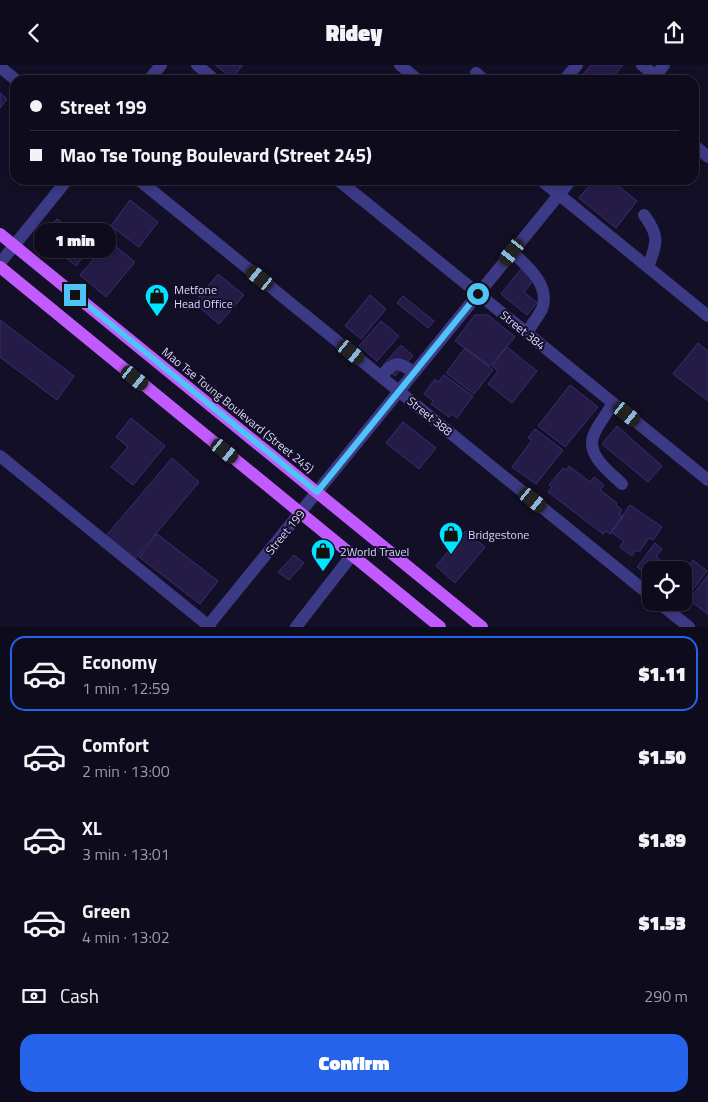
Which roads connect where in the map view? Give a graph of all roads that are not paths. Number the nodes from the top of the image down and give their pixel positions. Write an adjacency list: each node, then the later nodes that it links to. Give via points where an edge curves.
1 (161, 65): 8 (street)
2 (197, 65): 9 (street)
3 (577, 65): 10 (street)
4 (642, 65): 11 (street)
5 (664, 65): 12 (street)
6 (0, 67): 7 (street)
7 (10, 75)
8 (153, 75)
9 (209, 75)
10 (568, 75)
11 (651, 75)
12 (656, 75)
13 (63, 185): 21 (street)
14 (145, 185): 30 (street, Street 388)
15 (344, 185): 26 (street, Street 384)
16 (547, 185): 18 (street)
17 (567, 185): 18 (street, Street 199)
18 (559, 195): 22 (street, Street 199); 25 (street)
19 (644, 215): 25 (street, via 656,237)
20 (0, 234): 21 (main road, Mao Tse Toung Boulevard (Street 245))
21 (14, 245): 23 (street); 36 (main road, Mao Tse Toung Boulevard (Street 245))
22 (512, 252): 26 (street, Street 199); 28 (street, via 541,283 542,308)
23 (0, 263)
24 (0, 267): 37 (main road)
25 (648, 267): 27 (street)
26 (478, 294): 28 (street, Street 384); 29 (street, Street 199)
27 (708, 316)
28 (527, 333): 32 (street, Street 384)
29 (414, 372): 30 (street, via 396,363); 31 (street, Street 199)
30 (381, 376): 31 (street, Street 388)
31 (399, 391): 36 (street, Street 199); 39 (street, Street 388)
32 (613, 403): 34 (street, Street 384); 35 (street, via 593,437 592,450)
33 (0, 456): 41 (street)
34 (708, 480)
35 (622, 484)
36 (317, 492): 37 (street, Street 199); 44 (main road, Mao Tse Toung Boulevard (Street 245))
37 (300, 512): 38 (main road); 41 (street, Street 199)
38 (352, 555): 42 (street); 43 (main road)
39 (642, 589)
40 (669, 611): 45 (street)
41 (208, 627)
42 (296, 627)
43 (440, 627)
44 (482, 627)
45 (689, 627)

